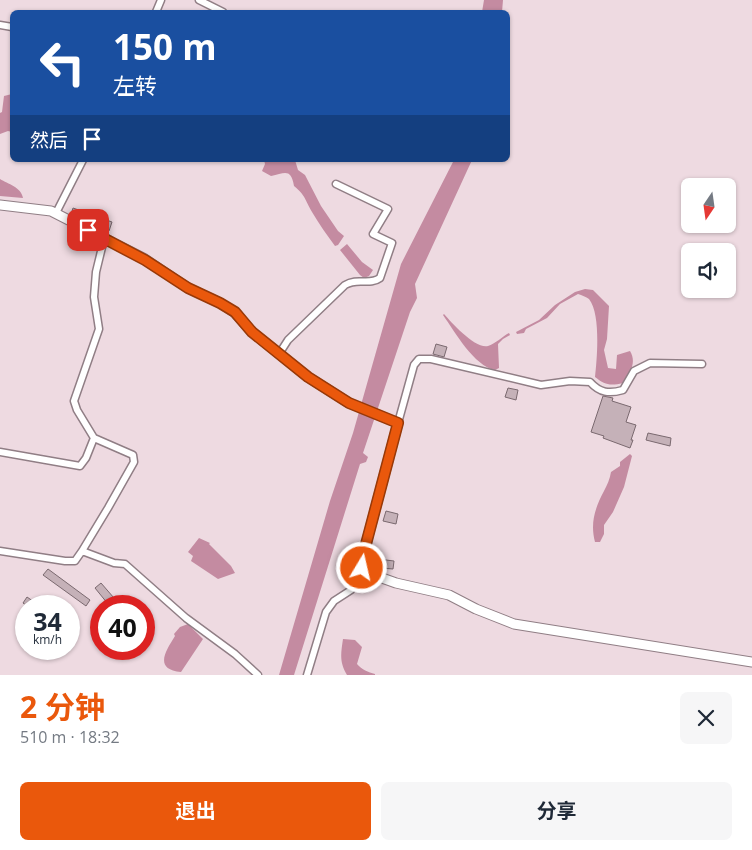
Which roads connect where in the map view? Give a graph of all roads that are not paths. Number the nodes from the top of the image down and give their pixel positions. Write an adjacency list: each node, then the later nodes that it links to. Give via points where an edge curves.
1 (199, 0): 2 (street)
2 (219, 10)
3 (82, 162): 6 (street)
4 (336, 184): 8 (street, via 388,209 373,234 392,243 380,278 372,282 356,280 345,286 288,340)
5 (0, 205): 6 (street)
6 (56, 213): 7 (street)
7 (104, 239): 8 (street, via 235,312 252,332); 11 (street, via 94,297 99,329 74,401)
8 (279, 354): 10 (street, via 349,403)
9 (702, 364): 10 (street, via 650,363 634,371 623,390 606,393 590,382 541,385 431,359 419,359)
10 (394, 421): 15 (street)
11 (94, 438): 12 (street, via 80,466); 13 (street, via 133,455 134,462)
12 (0, 452)
13 (82, 550): 14 (street, via 75,562); 17 (street, via 130,566 186,618)
14 (0, 551)
15 (362, 568): 16 (street, via 368,574 449,596 514,624); 18 (street, via 351,590 334,601 326,612)
16 (752, 662)
17 (258, 675)
18 (307, 675)

